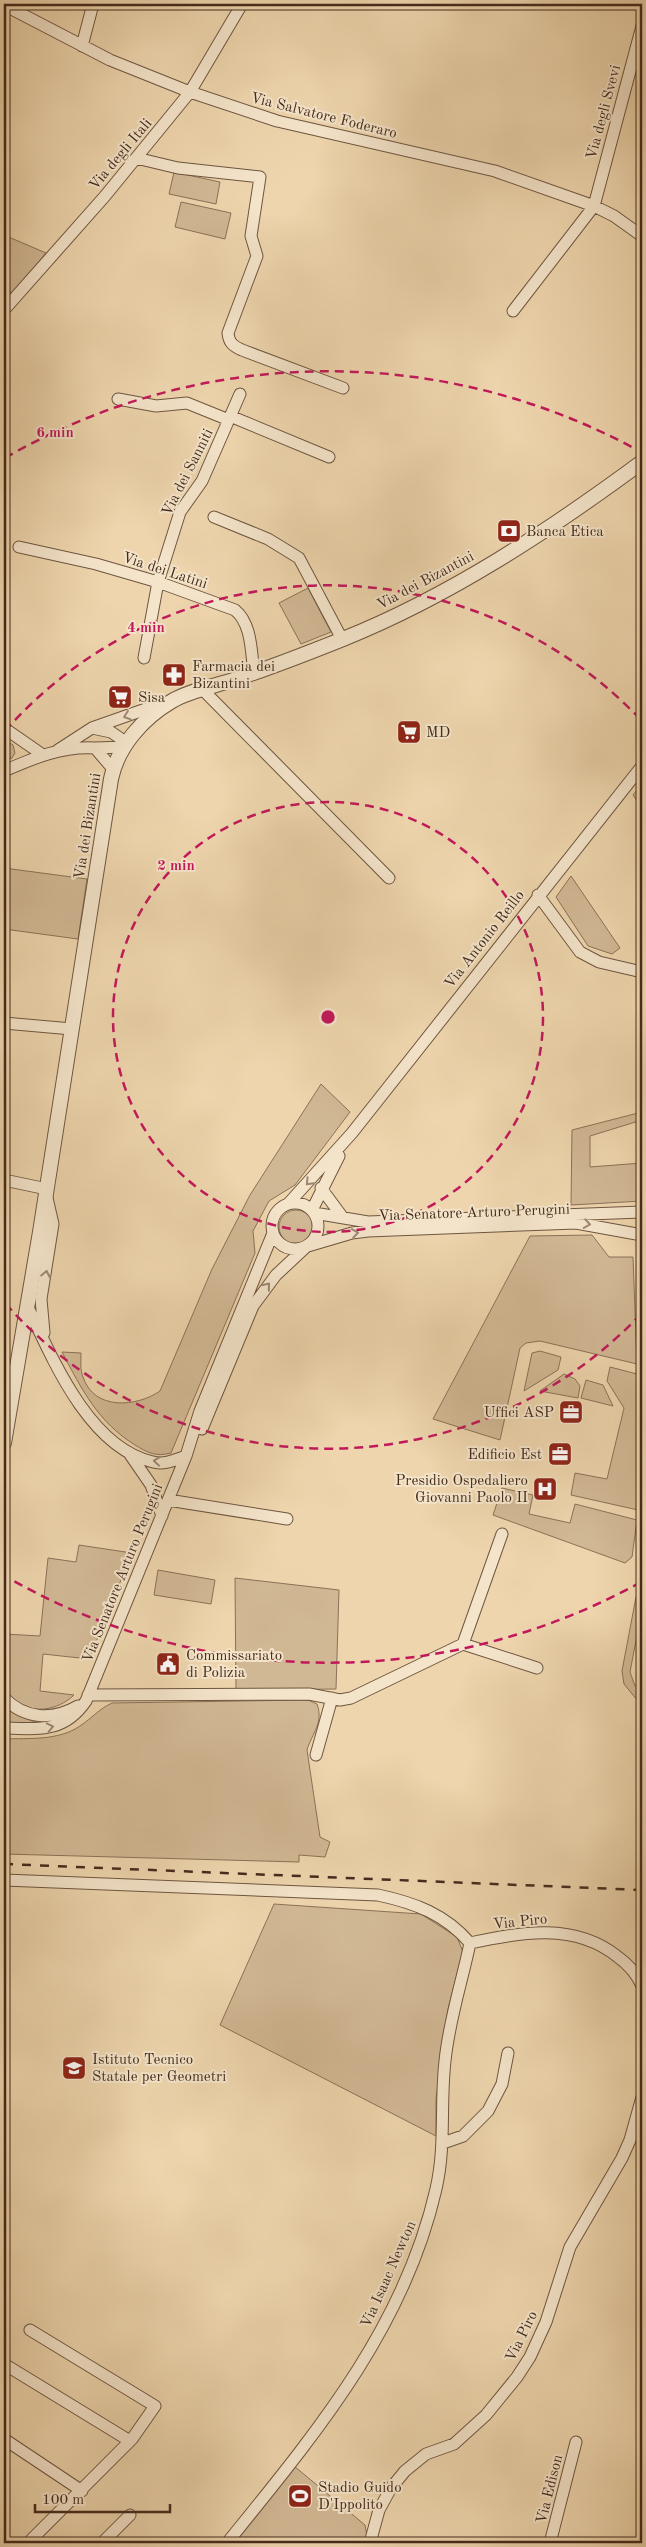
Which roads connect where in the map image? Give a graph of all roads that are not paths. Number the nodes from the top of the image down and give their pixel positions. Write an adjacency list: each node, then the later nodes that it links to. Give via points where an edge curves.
1 (93, 4): 5 (street)
2 (242, 4): 6 (street, Via degli Itali)
3 (4, 5): 5 (street, Via Salvatore Foderaro)
4 (642, 26): 8 (street, Via degli Svevi)
5 (82, 46): 6 (street, Via Salvatore Foderaro)
6 (190, 92): 7 (street, Via degli Itali); 8 (street, Via Salvatore Foderaro, via 277,121 495,171)
7 (136, 158): 10 (street, Via degli Itali); 12 (street, via 178,168 260,177 251,236 257,256 228,340 242,350)
8 (594, 206): 9 (street, Via Salvatore Foderaro); 11 (street)
9 (642, 236)
10 (4, 310)
11 (513, 311)
12 (342, 388)
13 (240, 394): 15 (street, Via dei Sanniti)
14 (118, 399): 15 (street, via 156,406 187,403)
15 (230, 418): 16 (street, Via dei Sanniti); 20 (street, Via dei Sanniti, via 202,480 180,512)
16 (329, 457)
17 (642, 462): 21 (street, Via dei Bizantini, via 589,502 523,544 436,595)
18 (214, 517): 21 (street, via 268,539 299,558)
19 (19, 548): 20 (street, Via dei Latini, via 96,564)
20 (158, 582): 22 (street, Via dei Sanniti); 23 (street, Via dei Latini, via 235,610 243,617)
21 (342, 639): 23 (street, Via dei Bizantini)
22 (144, 658)
23 (254, 673): 24 (street, Via dei Bizantini)
24 (203, 690): 25 (street, Via dei Bizantini); 35 (street)
25 (173, 700): 27 (street, one-way to 27); 28 (street, Via dei Bizantini, via 148,718)
26 (4, 728): 31 (street)
27 (92, 728): 28 (street, via 111,732); 30 (street)
28 (126, 745): 29 (street); 33 (street, Via dei Bizantini)
29 (95, 748): 30 (street); 33 (street)
30 (58, 750): 31 (street)
31 (43, 755): 34 (street)
32 (642, 766): 36 (street, Via Antonio Reillo)
33 (113, 769): 39 (street, Via dei Bizantini)
34 (4, 771)
35 (389, 878)
36 (538, 895): 37 (street, via 585,955 599,962); 40 (street, Via Antonio Reillo)
37 (642, 972)
38 (4, 1023): 39 (street)
39 (72, 1028): 43 (street, Via dei Bizantini)
40 (352, 1133): 42 (street, Via Antonio Reillo); 44 (street, Via Antonio Reillo, one-way to 44)
41 (4, 1180): 43 (street)
42 (321, 1188): 45 (street, Via Antonio Reillo); 47 (street)
43 (46, 1192): 51 (street, Via dei Bizantini)
44 (288, 1204): 45 (street, via 301,1204); 48 (street, via 276,1213)
45 (313, 1211): 47 (street, Via Senatore Arturo Perugini); 50 (street, via 318,1231)
46 (640, 1212): 47 (street, Via Senatore Arturo Perugini, via 368,1222); 49 (street, via 627,1215 622,1222)
47 (341, 1216)
48 (273, 1233): 50 (street, via 286,1248 293,1250); 56 (street, Via Senatore Arturo Perugini, via 200,1411)
49 (636, 1234): 50 (street, Via Senatore Arturo Perugini, one-way to 49, via 368,1231 569,1223)
50 (307, 1246): 56 (street, Via Senatore Arturo Perugini, one-way to 50, via 202,1428 253,1306 276,1275)
51 (32, 1300): 52 (street, Via dei Bizantini); 53 (street)
52 (21, 1333): 53 (street, via 34,1329); 54 (street, Via dei Bizantini)
53 (44, 1340): 55 (street, via 70,1393 104,1432)
54 (4, 1443)
55 (129, 1453): 56 (street, one-way to 55, via 165,1463); 58 (street, via 151,1485)
56 (186, 1456): 57 (street, Via Senatore Arturo Perugini)
57 (168, 1500): 58 (street, Via Senatore Arturo Perugini); 59 (street)
58 (162, 1516): 64 (street, Via Senatore Arturo Perugini)
59 (287, 1520)
60 (502, 1534): 61 (street)
61 (463, 1644): 62 (street); 65 (street, via 351,1698)
62 (537, 1668)
63 (4, 1698): 64 (street, via 12,1707 38,1717 71,1710)
64 (87, 1698): 65 (street, via 309,1694); 66 (street, Via Senatore Arturo Perugini, one-way to 64, via 54,1727 76,1716)
65 (332, 1698): 67 (street)
66 (4, 1728)
67 (316, 1755)
68 (4, 1880): 69 (street, via 378,1895 439,1914 456,1926)
69 (470, 1943): 70 (street, Via Piro, via 536,1932 559,1932 587,1938 627,1964); 73 (street, Via Isaac Newton, via 452,2014 445,2061)
70 (642, 1986)
71 (508, 2053): 73 (street, via 502,2084 488,2111 463,2136)
72 (642, 2097): 84 (street, Via Piro, via 622,2158 570,2246 546,2322 530,2357 486,2415 454,2444 426,2454 405,2470 379,2510)
73 (443, 2143): 83 (street, Via Isaac Newton, via 437,2187 425,2231 378,2336 316,2433)
74 (30, 2330): 77 (street, via 154,2406)
75 (4, 2364): 77 (street)
76 (4, 2439): 79 (street)
77 (130, 2441): 79 (street)
78 (576, 2442): 85 (street, Via Edison)
79 (82, 2491): 81 (street)
80 (130, 2515): 82 (street)
81 (28, 2543)
82 (102, 2543)
83 (227, 2543)
84 (370, 2543)
85 (550, 2543)

